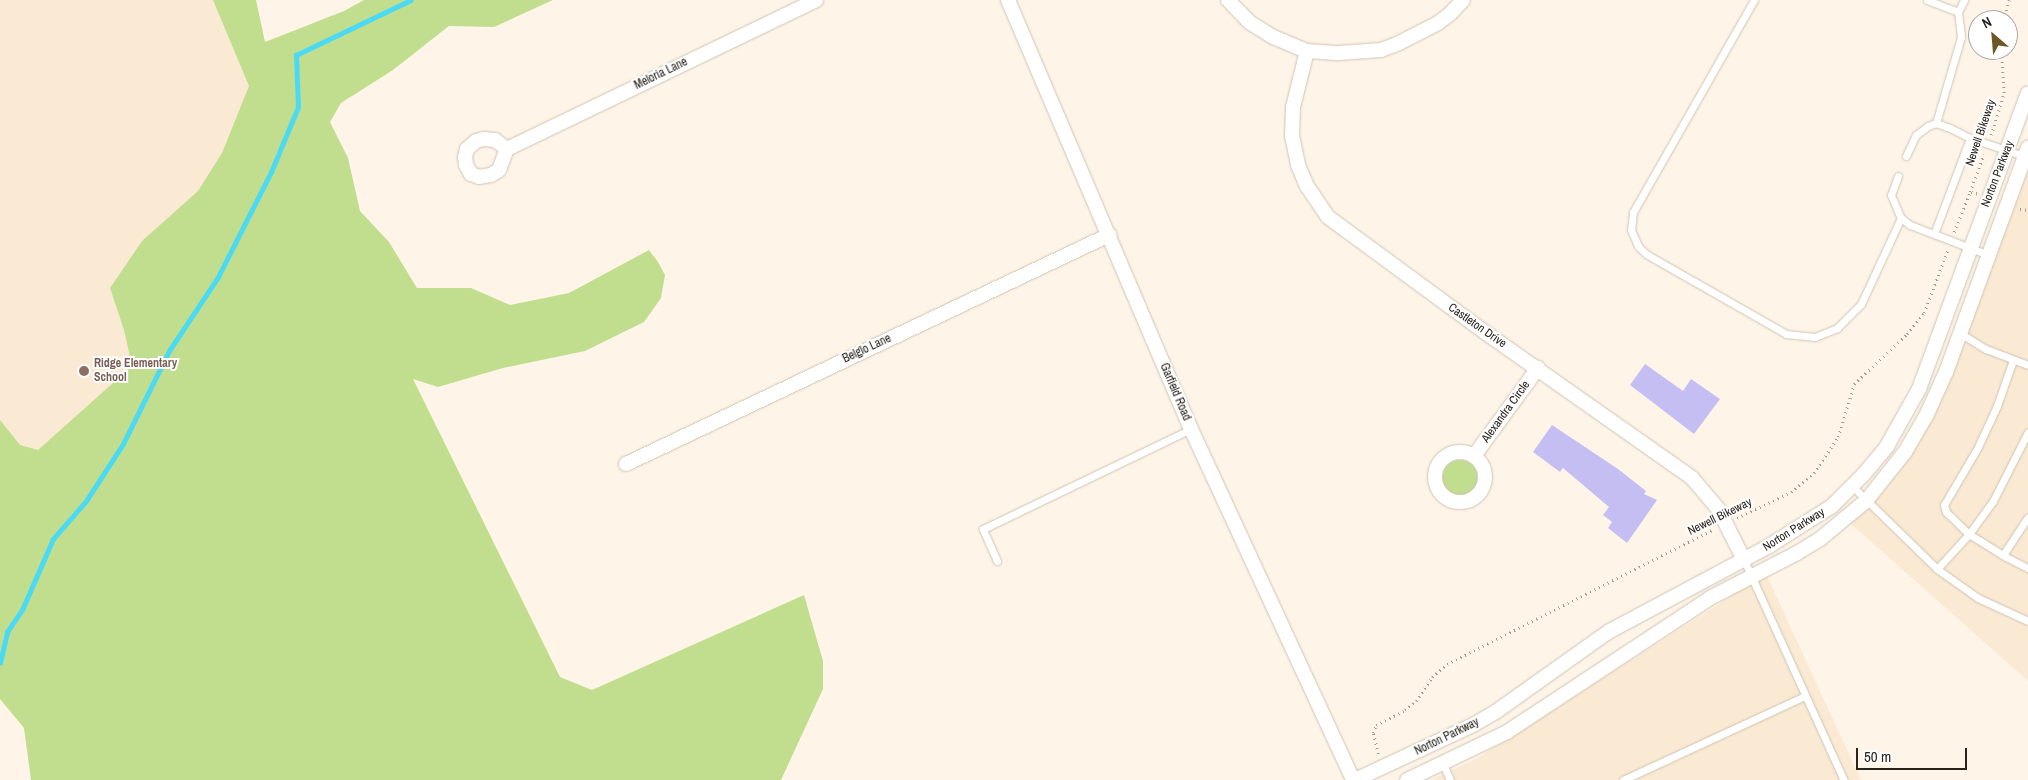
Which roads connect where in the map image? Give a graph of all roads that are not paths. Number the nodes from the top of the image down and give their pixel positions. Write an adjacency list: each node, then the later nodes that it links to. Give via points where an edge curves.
1 (816, 0): 13 (street, Meloria Lane)
2 (1008, 0): 20 (street, Garfield Road)
3 (1228, 0): 9 (street, via 1249,22)
4 (1463, 0): 9 (street, via 1438,23 1381,50)
5 (1754, 0): 18 (lane, via 1633,212 1631,230 1638,246 1646,254 1786,334 1815,337 1837,328 1862,304)
6 (1926, 0): 8 (lane)
7 (1964, 0): 8 (lane)
8 (1958, 12): 11 (lane, via 1961,37)
9 (1307, 51): 26 (street, Castleton Drive, via 1293,107 1292,136 1298,165 1316,202 1335,224)
10 (2028, 93): 14 (street, Norton Parkway)
11 (1936, 124): 12 (lane); 16 (lane, via 1916,135)
12 (1970, 138): 14 (lane); 19 (lane)
13 (507, 149)
14 (2008, 150): 15 (lane); 21 (street, Norton Parkway)
15 (2027, 154): 22 (street, Norton Parkway)
16 (1906, 156)
17 (1898, 176): 18 (lane, via 1891,195)
18 (1901, 218): 19 (lane)
19 (1934, 234): 21 (lane)
20 (1109, 235): 27 (street, Garfield Road); 30 (street, Belglo Lane)
21 (1971, 249): 22 (lane); 31 (street, Norton Parkway, via 1919,388 1887,446)
22 (1989, 254): 23 (street, Norton Parkway)
23 (1960, 332): 24 (lane, via 1986,349); 32 (street, Norton Parkway, via 1927,414 1905,452)
24 (2013, 360): 25 (lane); 34 (lane, via 1978,447 1944,505 1946,512)
25 (2028, 365)
26 (1538, 368): 29 (street, Alexandra Circle); 36 (street, Castleton Drive, via 1692,478 1714,502)
27 (1191, 429): 37 (lane, via 983,529); 44 (street, Garfield Road)
28 (2028, 432): 34 (lane, via 1993,501)
29 (1474, 456)
30 (626, 464)
31 (1852, 486): 32 (lane); 36 (street, Norton Parkway, via 1832,506)
32 (1866, 501): 39 (lane); 40 (street, Norton Parkway, via 1820,539)
33 (2028, 517): 35 (lane)
34 (1969, 534): 35 (lane); 39 (lane)
35 (2003, 556): 38 (lane)
36 (1744, 560): 40 (lane); 44 (street, Norton Parkway, via 1608,632 1473,726)
37 (997, 561)
38 (2028, 568)
39 (1937, 569): 41 (lane, via 1978,598)
40 (1751, 576): 42 (lane); 43 (street, Norton Parkway, via 1657,631 1507,732)
41 (2028, 621)
42 (1806, 696): 47 (lane); 48 (lane)
43 (1442, 764): 45 (street, Norton Parkway); 46 (lane)
44 (1354, 780)
45 (1407, 780)
46 (1450, 780)
47 (1623, 780)
48 (1844, 780)

